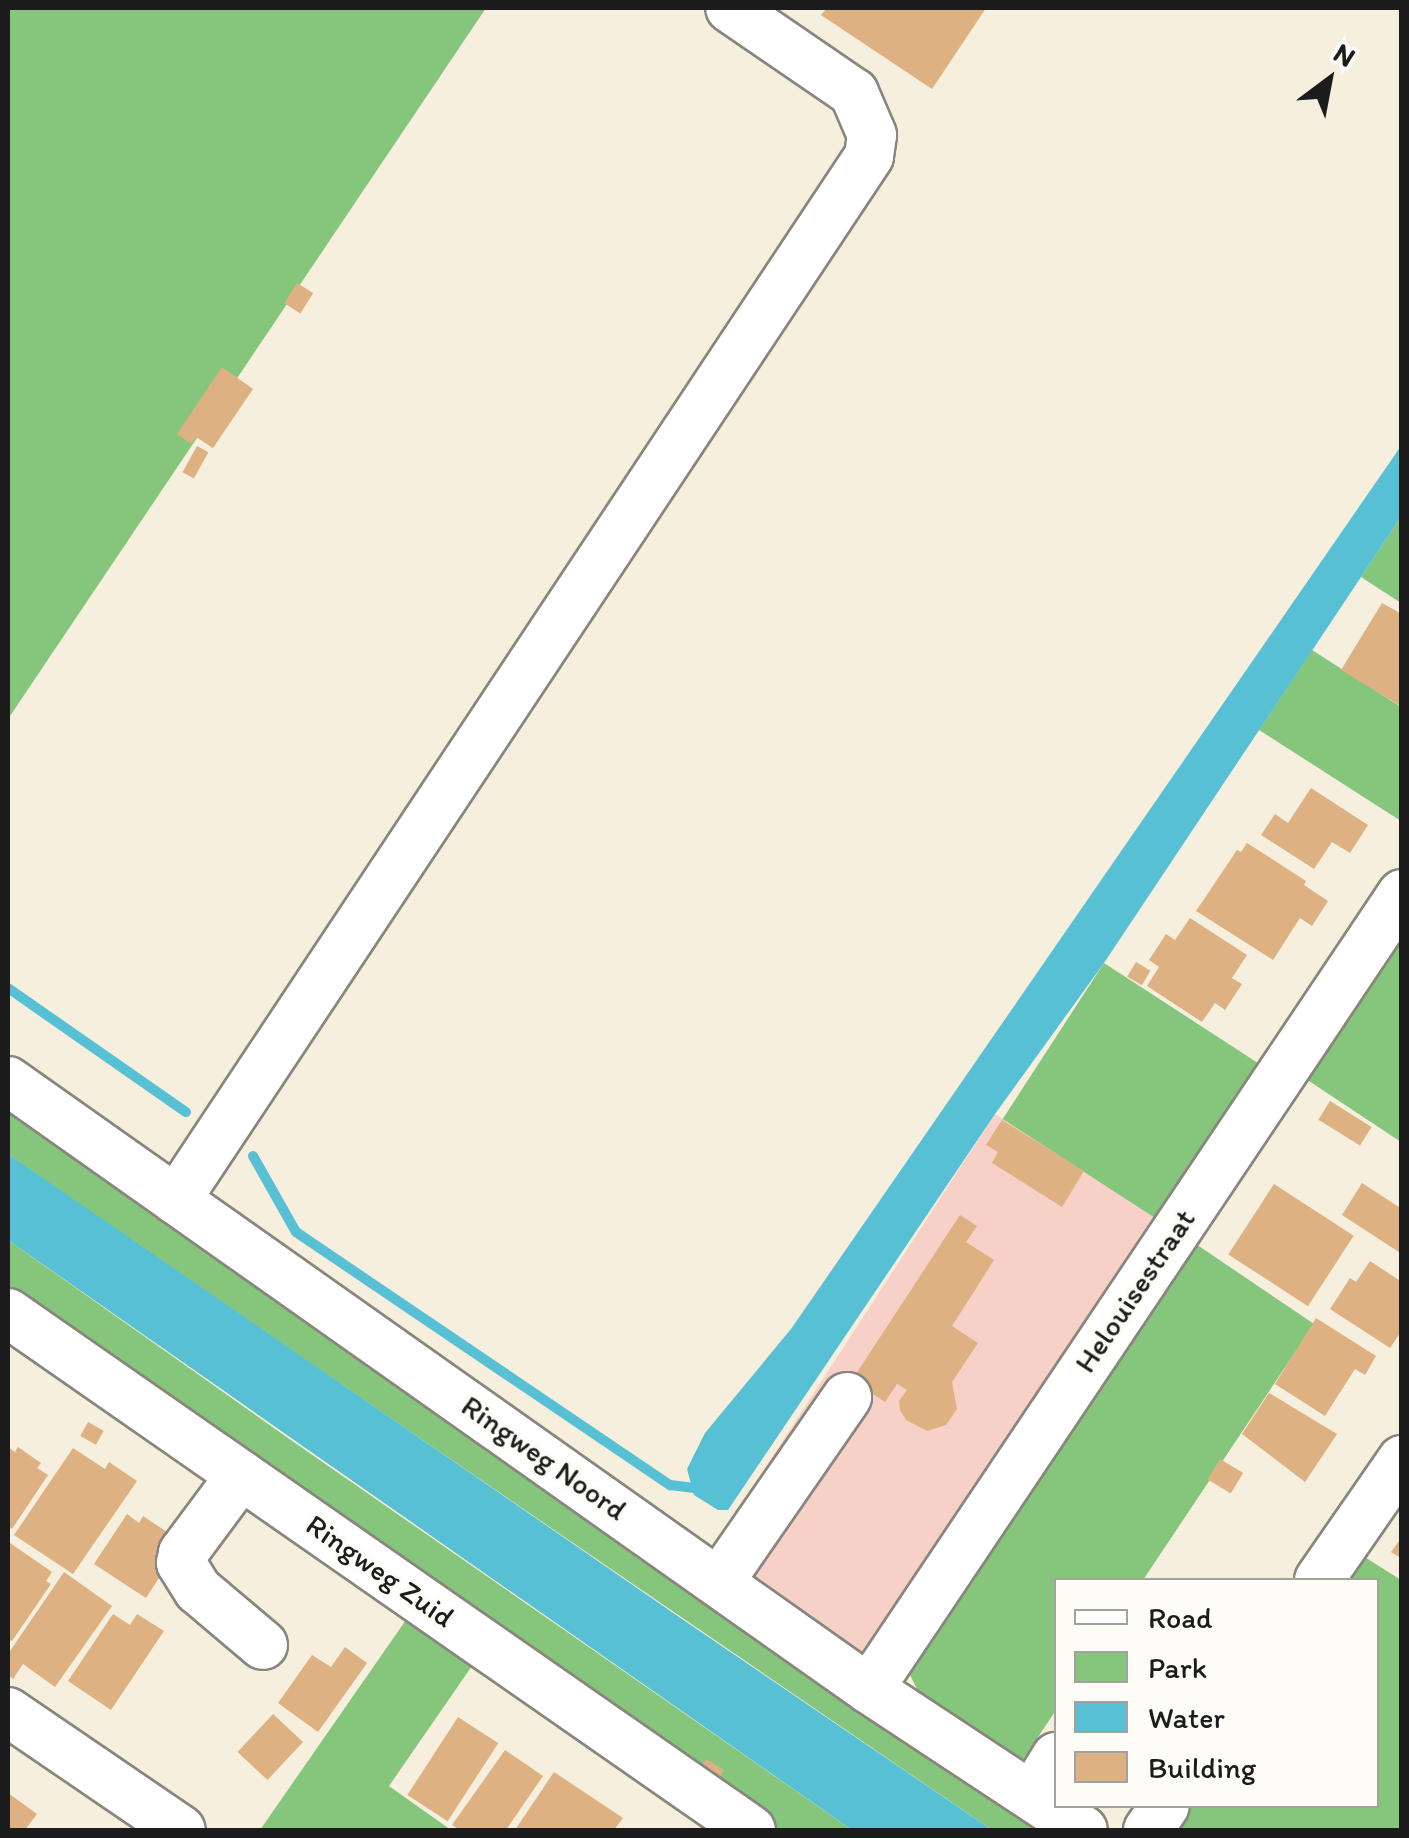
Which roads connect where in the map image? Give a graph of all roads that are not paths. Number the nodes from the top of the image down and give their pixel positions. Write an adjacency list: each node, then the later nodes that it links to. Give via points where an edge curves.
1 (730, 8): 4 (street, via 854,93 872,134 869,156)
2 (1402, 894): 12 (street, Helouisestraat)
3 (8, 1081): 4 (street, Ringweg Noord)
4 (176, 1200): 10 (street, Ringweg Noord)
5 (8, 1313): 8 (street, Ringweg Zuid)
6 (847, 1397): 10 (street)
7 (1402, 1460): 9 (street)
8 (241, 1474): 11 (street, via 181,1563 198,1590); 18 (street, Ringweg Zuid)
9 (1320, 1578)
10 (719, 1582): 12 (street, Ringweg Noord)
11 (263, 1645)
12 (870, 1689): 14 (street, Ringweg Noord)
13 (8, 1712): 17 (street)
14 (1044, 1776)
15 (1067, 1808): 19 (street, Ringweg Noord)
16 (1164, 1808): 20 (street)
17 (181, 1830)
18 (751, 1830)
19 (1083, 1830)
20 (1148, 1830)

